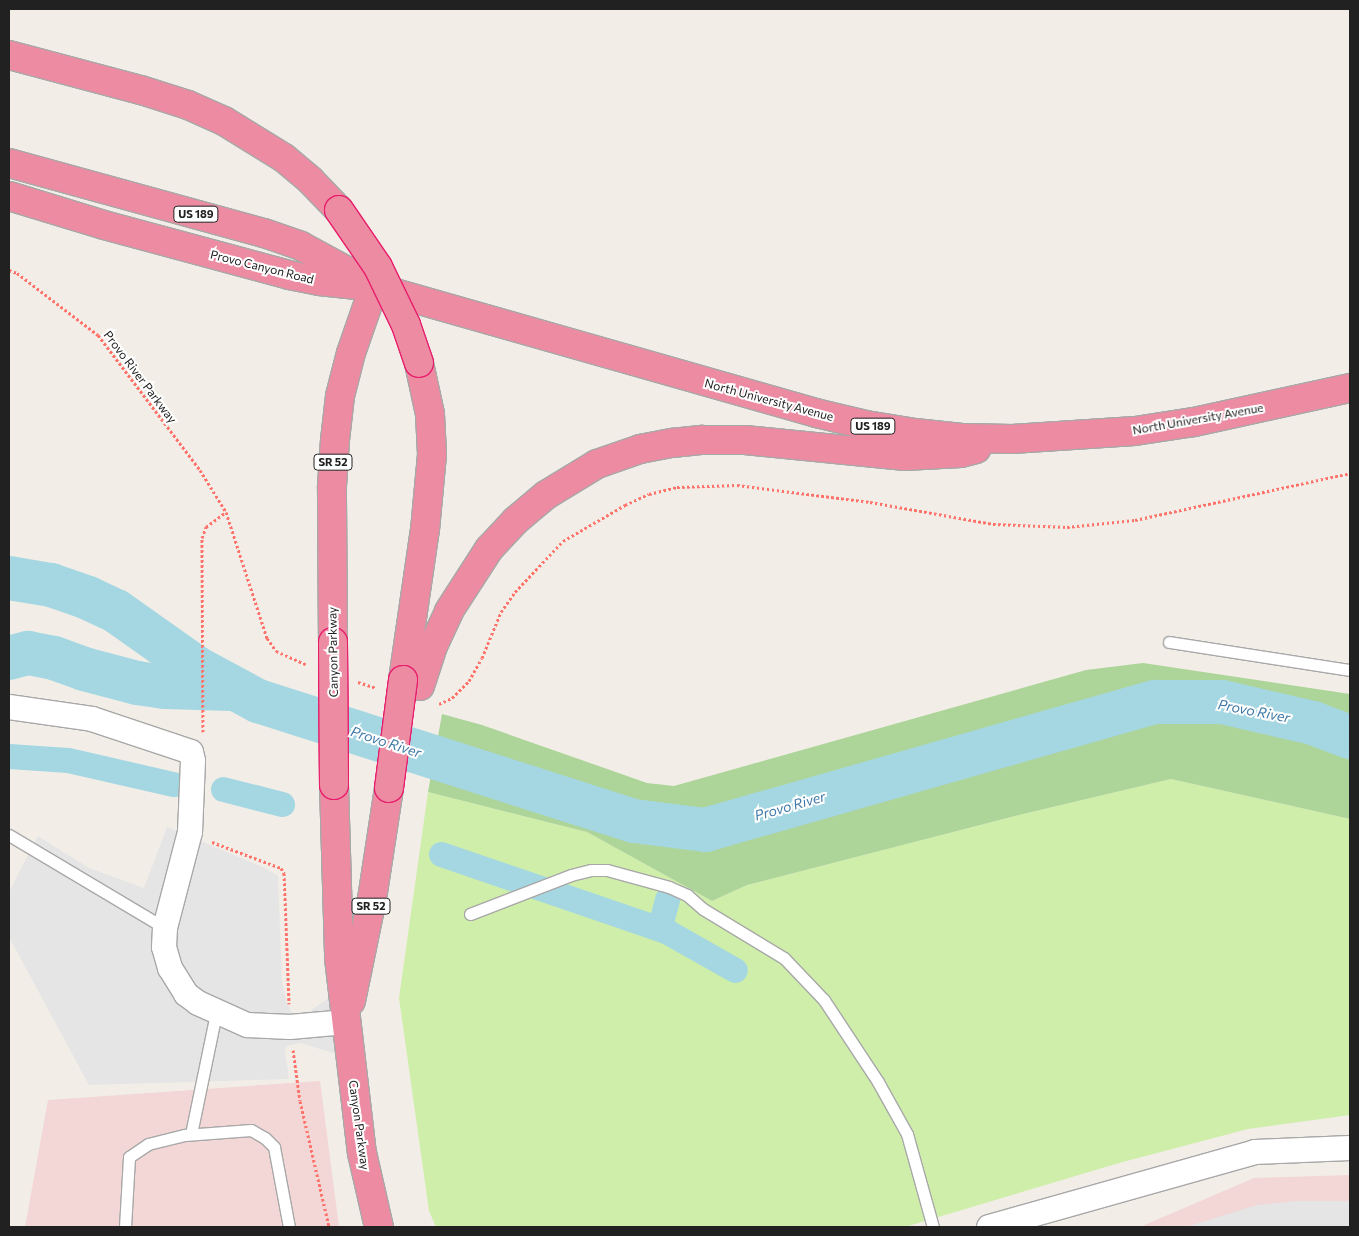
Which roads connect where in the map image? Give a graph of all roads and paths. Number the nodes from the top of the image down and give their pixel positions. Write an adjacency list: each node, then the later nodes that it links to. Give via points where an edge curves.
1 (9, 55): 12 (highway, bridge, via 141,90 224,121 284,158 311,181 339,210 378,268 399,308 419,363 430,414 432,454)
2 (9, 163): 5 (highway, Provo Canyon Road / US 189, via 264,233 301,246)
3 (9, 196): 5 (highway, Provo Canyon Road / US 189, via 290,275)
4 (9, 270): 14 (path, Provo River Parkway, via 98,335 200,470 226,512 203,532)
5 (374, 286): 7 (highway, North University Avenue / US 189, via 866,425 962,438); 20 (highway, Canyon Parkway / SR 52, bridge, via 340,396 332,503 334,785 339,958)
6 (1350, 388): 7 (highway, North University Avenue / US 189, via 1164,427)
7 (1012, 439): 12 (highway, via 961,453 905,456 745,440 703,440 640,449 597,464 546,495 489,549 449,611)
8 (1350, 473): 9 (path, via 1135,520 1067,527 993,524 870,502)
9 (737, 485)
10 (1169, 642): 11 (lane)
11 (1350, 670)
12 (412, 683): 20 (highway, Canyon Parkway / SR 52, bridge, via 389,788 365,940)
13 (9, 707): 18 (street, via 92,719 191,752 190,832)
14 (203, 735)
15 (9, 835): 18 (lane)
16 (207, 840): 21 (path, via 280,868 284,873)
17 (470, 914): 28 (lane, via 571,875 607,870 687,895 710,913 784,958 824,1000 908,1134)
18 (165, 928): 19 (street, via 164,947 177,982 192,998)
19 (216, 1013): 21 (street, via 247,1025); 22 (lane)
20 (346, 1022): 21 (street); 27 (highway, Canyon Parkway / SR 52, via 362,1153)
21 (290, 1027): 26 (path, via 300,1101)
22 (191, 1134): 24 (lane, via 148,1144 129,1156); 25 (lane, via 251,1130 274,1146)
23 (1350, 1148): 29 (street, via 1255,1152)
24 (125, 1227)
25 (289, 1227)
26 (329, 1227)
27 (379, 1227)
28 (933, 1227)
29 (990, 1227)

